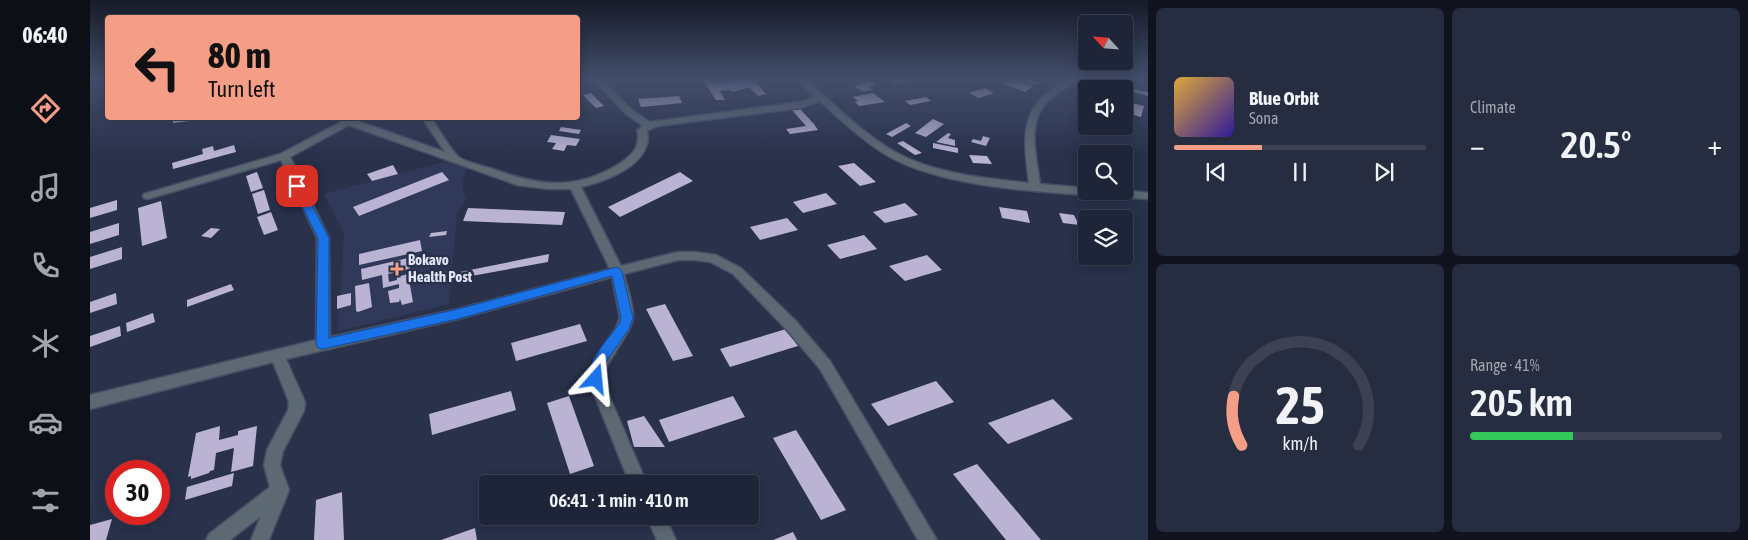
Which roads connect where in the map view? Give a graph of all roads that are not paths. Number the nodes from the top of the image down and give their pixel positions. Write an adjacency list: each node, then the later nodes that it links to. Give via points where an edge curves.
1 (621, 104): 9 (street)
2 (829, 104): 5 (street)
3 (1041, 104): 13 (street, via 1030,120 1028,133)
4 (801, 105): 5 (street); 9 (street)
5 (834, 108): 13 (street, via 883,149 902,160 952,174)
6 (343, 120): 10 (street)
7 (348, 120): 11 (street)
8 (428, 120): 11 (street)
9 (650, 126): 12 (street, via 642,130 642,145 635,157 612,171)
10 (284, 156): 16 (street); 19 (street, via 323,238)
11 (456, 161): 12 (street, via 521,183)
12 (574, 185): 18 (street)
13 (1035, 186): 14 (street)
14 (1078, 190)
15 (1133, 195): 17 (street)
16 (148, 196)
17 (1148, 196)
18 (617, 271): 19 (street, via 458,314); 22 (street, via 627,318 599,361 596,379); 28 (street, via 678,256 712,258 736,271 790,324 825,365)
19 (323, 344): 20 (street)
20 (277, 356): 21 (street); 23 (street, via 297,402 296,411 275,450 272,465)
21 (90, 402)
22 (635, 475)
23 (280, 490): 25 (street); 26 (street)
24 (660, 525): 27 (street)
25 (215, 540)
26 (260, 540)
27 (667, 540)
28 (928, 540)

